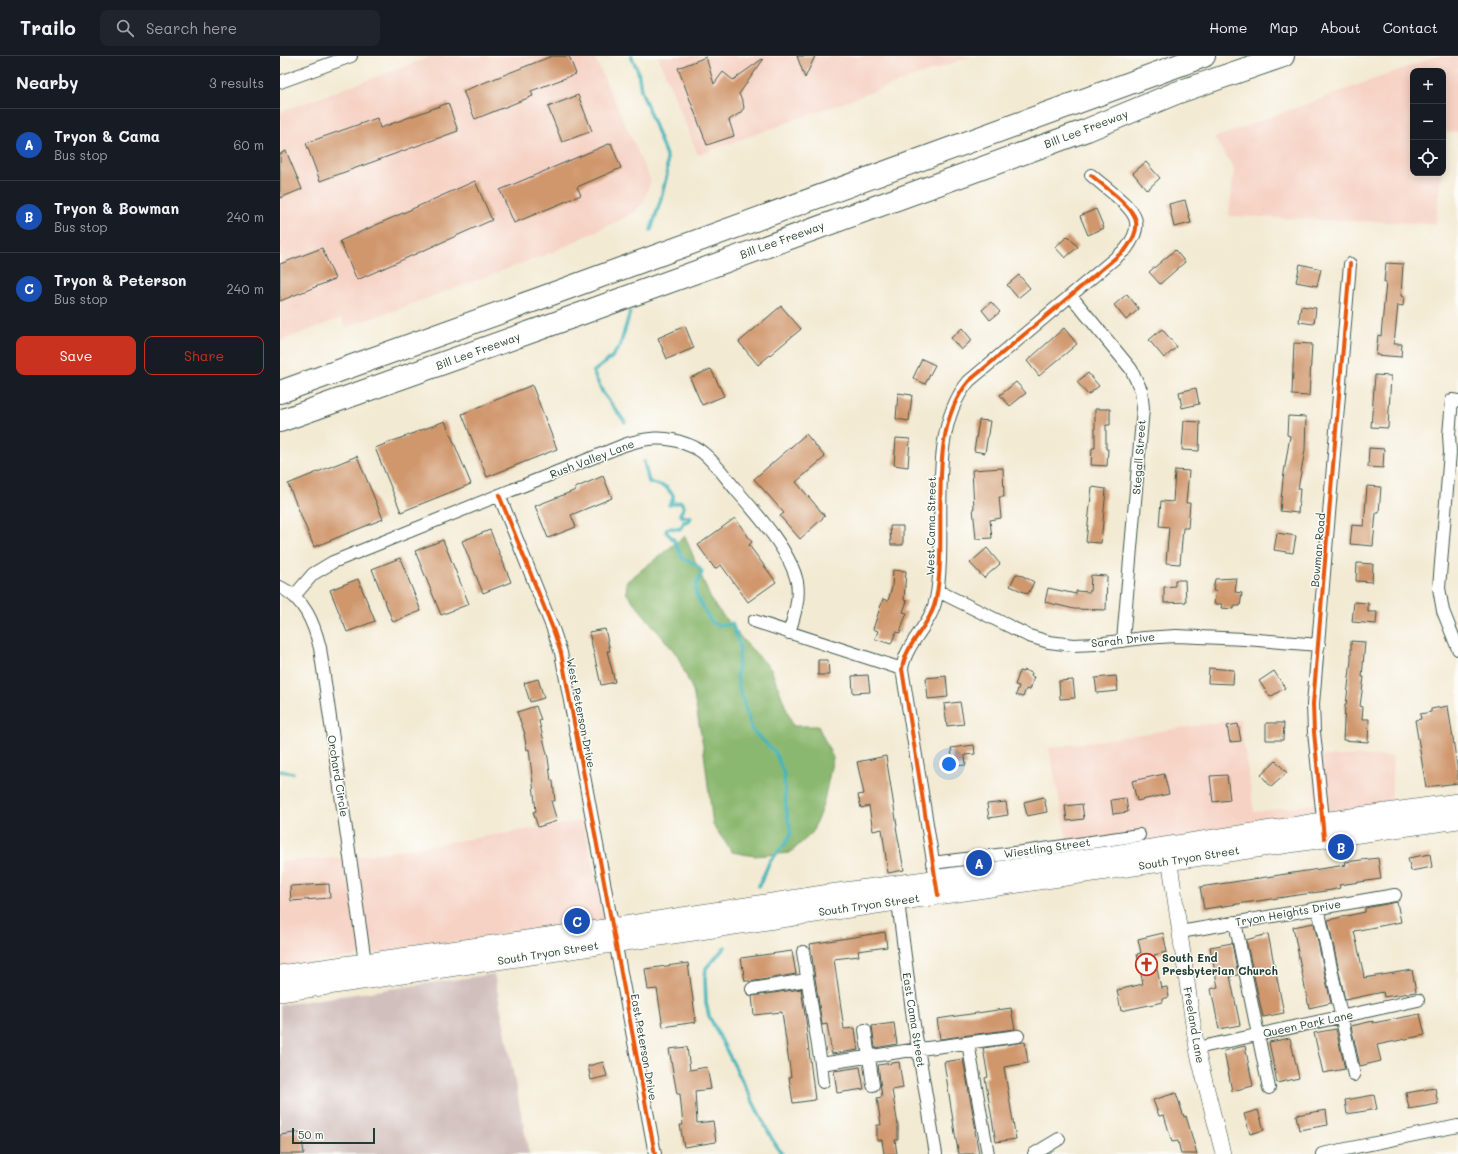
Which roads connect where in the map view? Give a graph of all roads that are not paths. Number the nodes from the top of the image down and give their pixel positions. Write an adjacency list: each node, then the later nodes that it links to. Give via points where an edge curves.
1 (351, 56): 5 (street)
2 (1204, 56): 9 (highway)
3 (1292, 56): 4 (highway, Bill Lee Freeway)
4 (1277, 58): 11 (highway, Bill Lee Freeway, via 1176,94 1087,130)
5 (280, 82)
6 (1091, 175): 8 (street, West Cama Street, via 1132,210 1137,226 1135,236 1126,249)
7 (1350, 264): 19 (street, Bowman Road)
8 (1071, 296): 14 (street, West Cama Street, via 970,381 953,406 947,423 941,473); 18 (street, Stegall Street, via 1123,358 1141,390 1143,408)
9 (280, 392)
10 (1455, 401): 20 (street, via 1449,435 1450,452 1439,588 1443,611)
11 (280, 421)
12 (499, 495): 15 (street, Rush Valley Lane, via 333,562 313,574); 17 (street, Rush Valley Lane, via 639,440 669,438 687,444 702,452 717,466 762,521 787,557 797,582 798,595); 33 (street, West Peterson Drive, via 561,654)
13 (280, 587): 15 (street, Orchard Circle)
14 (938, 591): 18 (street, Sarah Drive, via 1029,636 1049,642 1073,645); 21 (street, West Cama Street, via 933,611 909,650)
15 (294, 596): 35 (street, Orchard Circle, via 310,618 320,648)
16 (754, 621): 17 (street)
17 (789, 633): 21 (street)
18 (1123, 641): 19 (street, Sarah Drive, via 1184,636)
19 (1319, 645): 24 (street, Bowman Road, via 1313,718)
20 (1458, 649)
21 (902, 669): 27 (street, West Cama Street)
22 (1458, 804): 24 (main road, South Tryon Street)
23 (1458, 819): 24 (main road, South Tryon Street)
24 (1324, 830): 26 (main road, South Tryon Street)
25 (1139, 835): 27 (street, Wiestling Street, via 1030,851)
26 (1169, 854): 27 (main road, South Tryon Street); 32 (street, Freeland Lane)
27 (935, 879): 28 (main road, South Tryon Street)
28 (896, 893): 33 (main road, South Tryon Street); 47 (street, East Cama Street)
29 (1395, 895): 30 (street, Tryon Heights Drive)
30 (1318, 908): 31 (street, Tryon Heights Drive); 41 (street)
31 (1234, 922): 32 (street, Tryon Heights Drive); 43 (street)
32 (1180, 932): 46 (street, Freeland Lane)
33 (614, 935): 35 (main road, South Tryon Street); 56 (street, East Peterson Drive)
34 (803, 952): 37 (street)
35 (366, 971): 36 (main road, South Tryon Street); 39 (main road, South Tryon Street)
36 (280, 975)
37 (807, 980): 38 (street); 49 (street)
38 (752, 989)
39 (280, 992)
40 (1418, 1000): 41 (street, Queen Park Lane)
41 (1341, 1017): 43 (street, Queen Park Lane); 50 (street)
42 (865, 1030): 48 (street)
43 (1258, 1035): 46 (street, Queen Park Lane); 53 (street)
44 (1018, 1036): 45 (street)
45 (968, 1043): 47 (street); 58 (street)
46 (1197, 1048): 60 (street, Freeland Lane)
47 (918, 1050): 48 (street); 57 (street, East Cama Street)
48 (869, 1056): 49 (street); 52 (street)
49 (821, 1064): 51 (street)
50 (1354, 1075)
51 (823, 1082)
52 (873, 1085)
53 (1269, 1088)
54 (1458, 1126): 61 (street)
55 (1060, 1139): 59 (street)
56 (655, 1154)
57 (936, 1154)
58 (988, 1154)
59 (1034, 1154)
60 (1223, 1154)
61 (1322, 1154)

